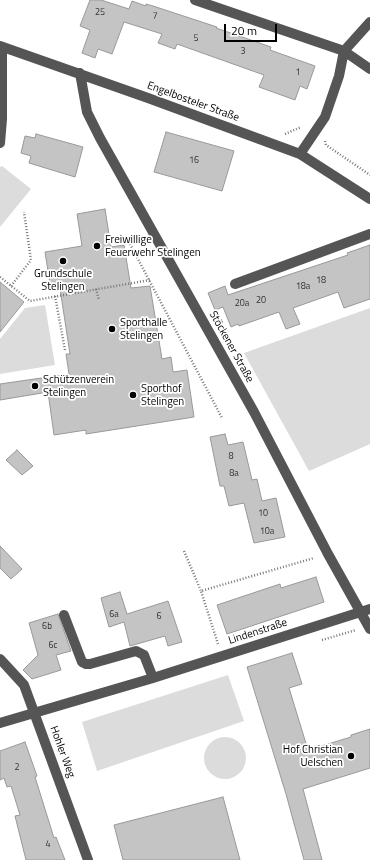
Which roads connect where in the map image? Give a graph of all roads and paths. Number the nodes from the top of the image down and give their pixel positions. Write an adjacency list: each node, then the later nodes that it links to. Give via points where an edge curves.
1 (195, 0): 4 (street)
2 (370, 22): 4 (street)
3 (1, 46): 6 (street, Engelbosteler Straße); 7 (street)
4 (344, 51): 5 (street); 8 (street, via 339,76 325,117)
5 (370, 69)
6 (80, 73): 8 (street, Engelbosteler Straße); 11 (street, Stöckener Straße, via 87,112)
7 (0, 143)
8 (300, 154): 9 (street, Engelbosteler Straße)
9 (370, 199)
10 (24, 212): 16 (path, via 31,260)
11 (154, 233): 14 (path, via 130,244); 23 (street, Stöckener Straße, via 254,412)
12 (370, 234): 15 (street)
13 (0, 277): 16 (path)
14 (150, 280): 17 (path); 21 (path)
15 (234, 284)
16 (11, 286): 18 (path, via 30,300)
17 (96, 289): 18 (path); 19 (path)
18 (55, 296): 20 (path)
19 (98, 300)
20 (65, 350)
21 (222, 418)
22 (184, 551): 24 (path)
23 (328, 554): 24 (path); 25 (street, Stöckener Straße)
24 (200, 590): 28 (path)
25 (365, 610): 27 (street, Stöckener Straße); 28 (street, Lindenstraße)
26 (64, 614): 30 (street, via 82,662 90,664 136,652 144,655)
27 (370, 629)
28 (222, 656): 30 (street, Lindenstraße)
29 (0, 659): 31 (street, Hohler Weg, via 24,685)
30 (153, 678): 31 (street, Lindenstraße)
31 (34, 712): 32 (street, Lindenstraße); 33 (street, Hohler Weg)
32 (0, 723)
33 (88, 860)

